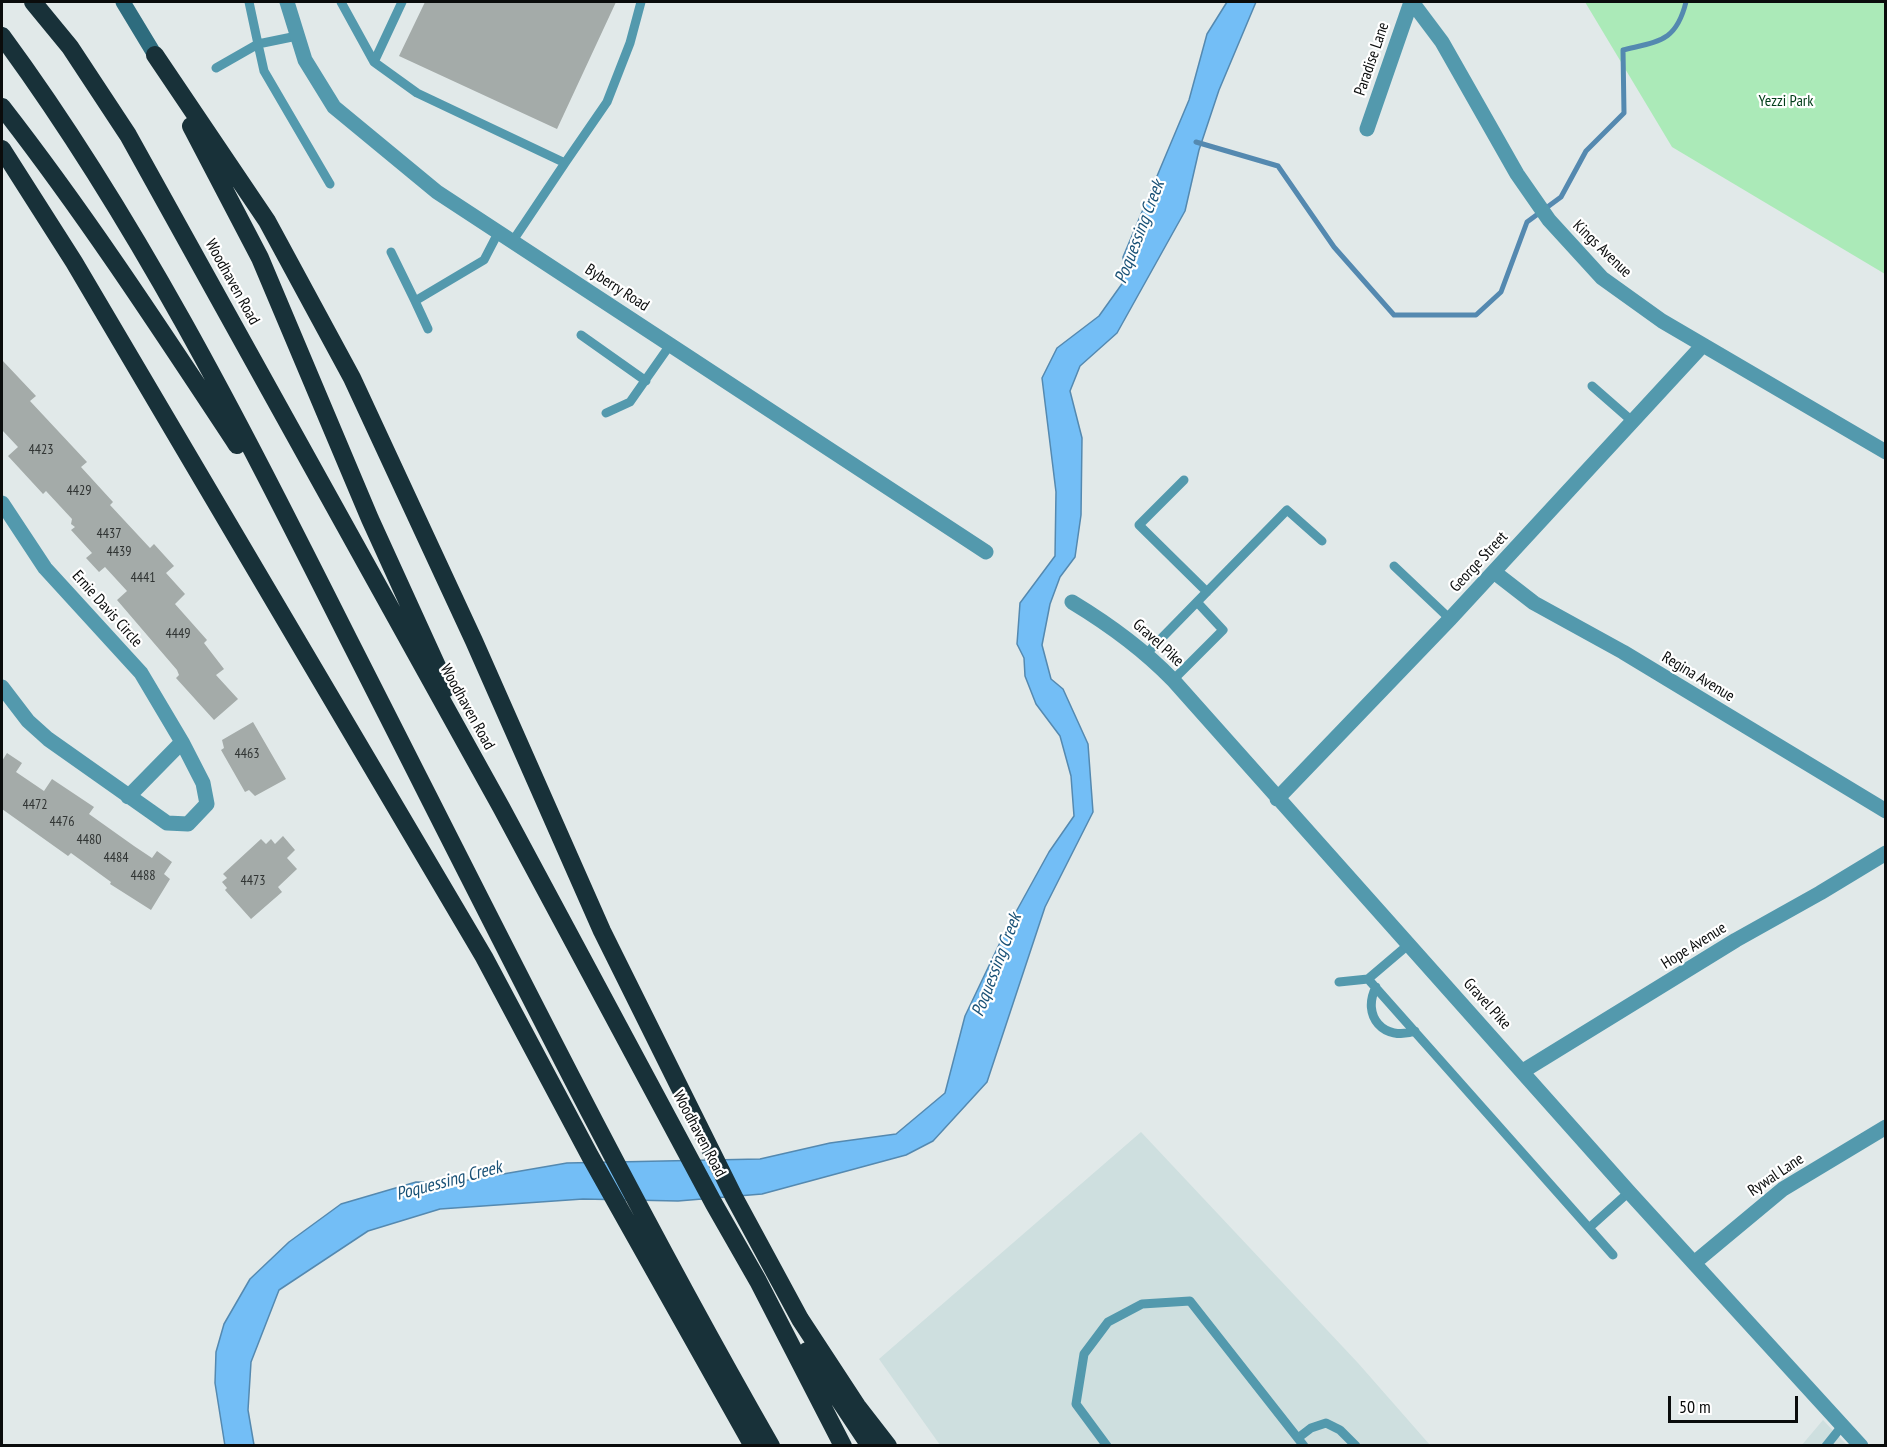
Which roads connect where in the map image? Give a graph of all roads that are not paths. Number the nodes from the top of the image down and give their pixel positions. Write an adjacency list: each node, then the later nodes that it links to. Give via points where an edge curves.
1 (33, 2): 50 (highway, Woodhaven Road, via 70,47 128,135)
2 (123, 2): 12 (street)
3 (249, 2): 11 (lane)
4 (287, 2): 10 (street, Byberry Road)
5 (341, 2): 13 (lane)
6 (402, 2): 13 (lane)
7 (641, 2): 18 (lane, via 607,102)
8 (1412, 2): 16 (street, Paradise Lane); 27 (street, Kings Avenue, via 1442,42 1489,128 1549,220 1613,288)
9 (2, 36): 35 (highway, via 84,153 133,233)
10 (297, 36): 11 (lane); 20 (street, Byberry Road, via 305,60 334,107 437,192)
11 (258, 44): 14 (lane); 19 (lane, via 264,71)
12 (155, 55): 50 (highway, via 260,258 370,519); 73 (highway, via 267,221 352,378 602,931 734,1197 800,1319)
13 (374, 62): 18 (lane, via 417,93)
14 (216, 68)
15 (2, 107): 35 (highway, via 120,269)
16 (1367, 129)
17 (2, 149): 68 (highway, via 74,262 484,957 590,1156)
18 (565, 163): 21 (lane)
19 (330, 184)
20 (498, 233): 21 (street, Byberry Road); 23 (lane, via 484,260)
21 (512, 242): 26 (street, Byberry Road)
22 (391, 252): 23 (lane)
23 (415, 301): 24 (lane)
24 (428, 329)
25 (581, 335): 28 (lane)
26 (670, 345): 28 (lane); 37 (street, Byberry Road)
27 (1703, 345): 31 (street, George Street); 32 (street, Kings Avenue)
28 (646, 381): 30 (lane, via 630,402)
29 (1592, 386): 31 (lane)
30 (606, 413)
31 (1632, 420): 39 (street, George Street)
32 (1886, 452)
33 (1184, 480): 40 (lane, via 1139,525)
34 (2, 503): 47 (street, Ernie Davis Circle, via 45,568 141,673)
35 (296, 535): 65 (highway)
36 (1322, 542): 40 (lane, via 1287,510)
37 (986, 552)
38 (1394, 566): 43 (lane)
39 (1494, 572): 43 (street, George Street); 51 (street, Regina Avenue, via 1534,603 1623,652)
40 (1207, 592): 42 (lane)
41 (1072, 602): 44 (street, Gravel Pike)
42 (1197, 602): 44 (lane); 45 (lane, via 1223,630)
43 (1450, 619): 49 (street, George Street)
44 (1147, 653): 45 (street, Gravel Pike)
45 (1173, 680): 49 (street, Gravel Pike)
46 (2, 687): 48 (street, Ernie Davis Circle, via 48,740)
47 (182, 741): 48 (street); 48 (street, Ernie Davis Circle, via 203,783 207,804 199,815 188,824 167,823)
48 (128, 797)
49 (1277, 799): 53 (street, Gravel Pike)
50 (501, 807): 64 (highway, Woodhaven Road)
51 (1886, 811)
52 (1886, 853): 58 (street, Hope Avenue)
53 (1408, 945): 54 (lane); 58 (street, Gravel Pike)
54 (1368, 979): 55 (lane); 56 (lane)
55 (1339, 982)
56 (1376, 987): 57 (lane); 57 (lane, via 1370,1006 1378,1025 1395,1035)
57 (1414, 1031): 61 (lane)
58 (1523, 1071): 60 (street, Gravel Pike)
59 (1886, 1127): 63 (street, Rywal Lane, via 1783,1189)
60 (1629, 1192): 61 (lane); 63 (street, Gravel Pike)
61 (1588, 1228): 62 (lane)
62 (1613, 1255)
63 (1694, 1263): 66 (street, Gravel Pike)
64 (758, 1281): 71 (highway, Woodhaven Road); 72 (highway)
65 (696, 1315): 69 (highway); 70 (highway)
66 (1842, 1426): 76 (lane); 77 (street, Gravel Pike)
67 (1301, 1442): 74 (lane, via 1190,1301 1142,1304 1108,1322 1084,1354 1076,1404); 75 (lane, via 1311,1428 1326,1423)
68 (753, 1446)
69 (764, 1446)
70 (771, 1446)
71 (843, 1446)
72 (870, 1446)
73 (888, 1446)
74 (1107, 1446)
75 (1356, 1446)
76 (1826, 1446)
77 (1861, 1446)

